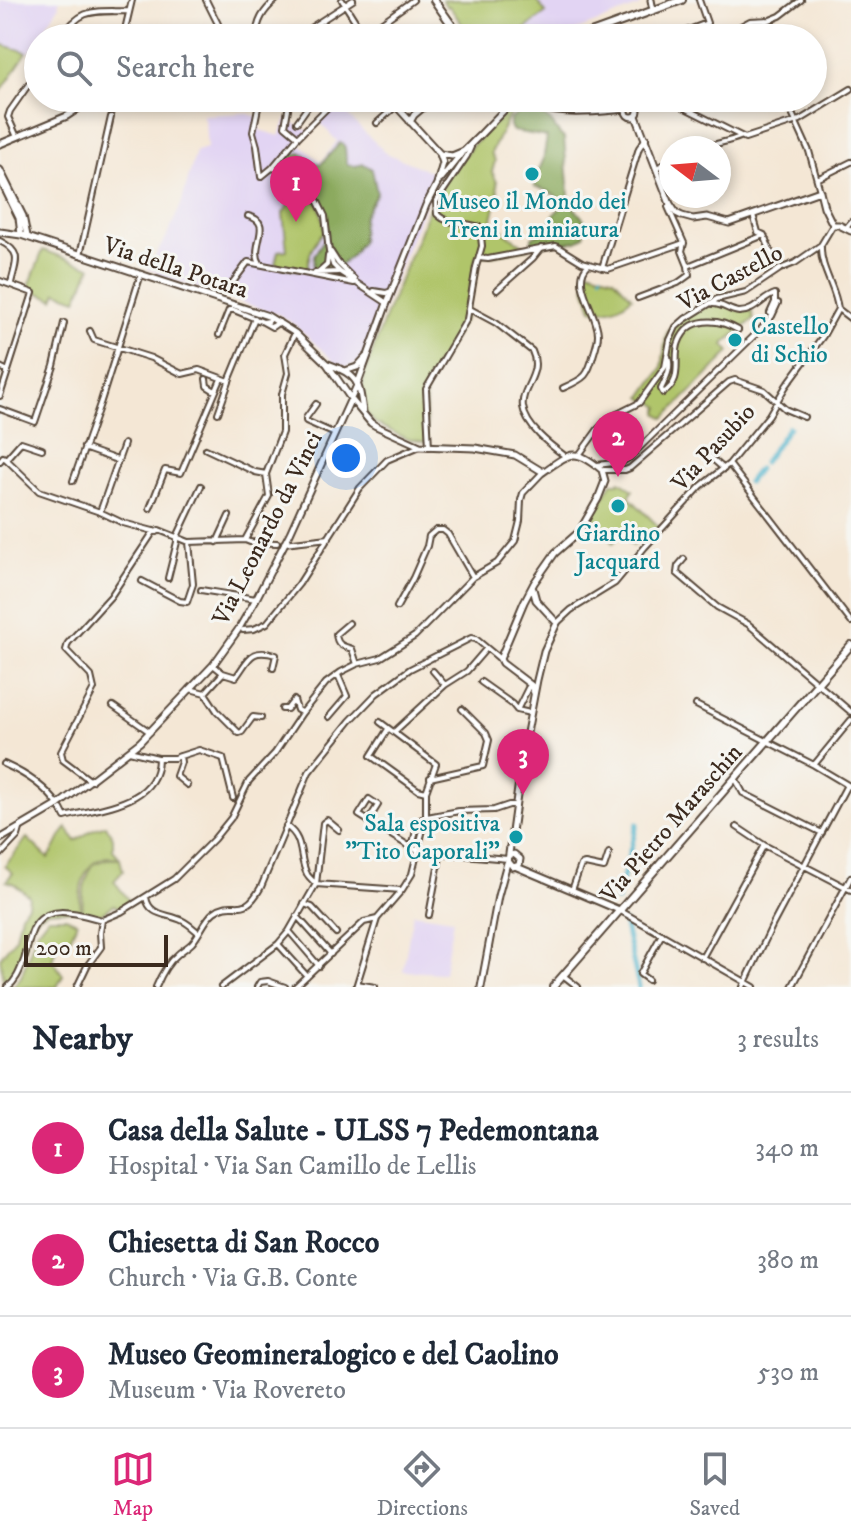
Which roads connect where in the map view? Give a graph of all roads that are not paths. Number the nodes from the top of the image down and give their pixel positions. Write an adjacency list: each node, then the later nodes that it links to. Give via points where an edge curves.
1 (132, 0): 13 (street)
2 (206, 0): 14 (street)
3 (276, 0): 20 (street)
4 (353, 0): 11 (street)
5 (413, 0): 23 (street)
6 (434, 0): 24 (main road)
7 (651, 0): 12 (street)
8 (682, 0): 12 (main road)
9 (699, 0): 26 (street)
10 (801, 0): 16 (street)
11 (343, 3): 21 (street); 22 (street)
12 (653, 10): 25 (main road)
13 (129, 11): 17 (street, via 87,13); 18 (street)
14 (215, 18): 15 (street); 19 (street)
15 (207, 20)
16 (766, 20): 27 (street); 28 (street)
17 (70, 24)
18 (126, 24)
19 (218, 24)
20 (258, 24)
21 (315, 24)
22 (355, 24)
23 (379, 24)
24 (451, 24)
25 (615, 24)
26 (704, 24)
27 (745, 24)
28 (766, 24)
29 (851, 89): 31 (street)
30 (24, 91): 52 (street, via 8,117)
31 (827, 103)
32 (73, 112): 52 (street)
33 (257, 112): 63 (street, via 253,132 261,177)
34 (288, 112): 53 (street, via 285,126)
35 (304, 112): 48 (street)
36 (323, 112): 53 (street)
37 (390, 112): 50 (street)
38 (402, 112): 51 (street)
39 (417, 112): 51 (street)
40 (502, 112): 57 (street)
41 (627, 112): 47 (street)
42 (635, 112): 47 (street)
43 (696, 112): 54 (street)
44 (791, 112): 49 (street)
45 (812, 112): 49 (street)
46 (111, 117): 87 (street)
47 (634, 117): 55 (street)
48 (297, 122)
49 (795, 122): 54 (street); 68 (street)
50 (377, 123)
51 (410, 123): 60 (street)
52 (17, 137): 58 (street)
53 (298, 137): 63 (street)
54 (740, 137): 56 (street)
55 (646, 138): 64 (street); 93 (street)
56 (731, 141)
57 (472, 143): 59 (street, Via Leonardo da Vinci); 89 (street, via 436,209 444,221 480,227)
58 (0, 144)
59 (464, 151): 60 (street); 69 (street, Via Leonardo da Vinci)
60 (440, 154): 69 (street, Via Leonardo da Vinci)
61 (851, 162): 68 (street)
62 (659, 167): 64 (street)
63 (272, 168): 82 (street, via 290,172 311,188 325,216)
64 (656, 168): 66 (street)
65 (0, 170): 79 (street, via 23,216)
66 (659, 176)
67 (0, 179): 79 (street)
68 (817, 179): 70 (street)
69 (437, 184): 105 (street, Via Leonardo da Vinci)
70 (820, 191): 73 (street); 76 (street)
71 (668, 208): 83 (street)
72 (673, 208): 73 (street, via 693,219 729,223)
73 (753, 215): 80 (street)
74 (248, 216): 91 (street, via 260,222 255,253)
75 (851, 222): 77 (street)
76 (833, 225): 77 (street); 84 (street)
77 (848, 230)
78 (0, 232): 79 (street, Via della Potara)
79 (22, 233): 87 (street, Via della Potara)
80 (764, 235): 88 (street); 92 (street)
81 (0, 241): 101 (street, via 16,253)
82 (328, 243): 86 (street); 100 (street, via 332,256)
83 (684, 243): 92 (street); 93 (street)
84 (821, 245): 109 (street, Via Castello, via 746,292); 111 (street)
85 (541, 248): 89 (street); 90 (street, via 556,246); 103 (street)
86 (329, 252): 94 (street); 95 (street, via 327,265)
87 (80, 255): 96 (street, Via della Potara)
88 (773, 257)
89 (479, 258): 110 (street)
90 (589, 264): 93 (street); 136 (street, via 581,279 597,343 584,379)
91 (261, 265): 97 (street); 99 (street, via 248,262)
92 (688, 266): 106 (street, via 689,275 678,283)
93 (602, 268)
94 (340, 272): 95 (street); 100 (street)
95 (317, 273): 97 (street)
96 (141, 274): 113 (street, Via della Potara); 123 (street)
97 (309, 274): 102 (street)
98 (0, 281): 101 (street)
99 (233, 282)
100 (357, 282): 102 (street)
101 (11, 283): 129 (street, via 33,293)
102 (363, 286): 104 (street)
103 (497, 290)
104 (371, 291): 105 (street); 107 (street)
105 (392, 291): 107 (street, Via Leonardo da Vinci)
106 (638, 298)
107 (387, 303): 124 (street, Via Leonardo da Vinci)
108 (778, 303): 115 (street)
109 (710, 305): 115 (street, via 739,312 756,308 775,294); 125 (street, Via Castello, via 676,327)
110 (470, 309): 151 (street, via 426,389); 156 (street, via 532,351 535,368 523,407 544,442)
111 (838, 309): 114 (street); 141 (street, Via Pasubio)
112 (255, 318): 116 (street); 122 (street, via 229,310); 133 (street)
113 (271, 318): 116 (street); 117 (street, Via della Potara)
114 (851, 319)
115 (768, 320): 160 (street, via 630,457)
116 (263, 322): 117 (street, via 272,327)
117 (279, 322): 121 (street, Via della Potara)
118 (64, 323): 143 (street, via 35,422)
119 (738, 330): 125 (street, via 697,322 680,339 674,380 665,393 661,389 670,365)
120 (90, 331): 123 (street, via 94,340)
121 (295, 333): 126 (street, Via della Potara); 163 (street, via 285,354 282,432)
122 (219, 335)
123 (117, 347): 132 (street, via 182,374 199,370); 150 (street)
124 (369, 353): 128 (street, Via Leonardo da Vinci); 130 (street)
125 (667, 354): 154 (street, Via Castello, via 665,367 639,403 609,418)
126 (327, 364): 130 (street, Via della Potara); 134 (street, Via della Potara)
127 (0, 367): 129 (street)
128 (363, 370): 135 (street, Via Leonardo da Vinci); 140 (street, Via Leonardo da Vinci)
129 (8, 371): 138 (street)
130 (345, 371): 134 (street, via 340,373); 135 (street, Via della Potara)
131 (206, 379): 137 (street)
132 (221, 379): 133 (street); 137 (street)
133 (229, 381): 144 (street)
134 (341, 384): 135 (street); 139 (street, Via della Potara)
135 (357, 386): 139 (street, Via Leonardo da Vinci); 140 (street)
136 (563, 388)
137 (216, 391): 166 (street, via 181,473 165,470)
138 (0, 396)
139 (351, 399): 145 (street, Via della Potara); 147 (street, Via Leonardo da Vinci)
140 (361, 399): 145 (street)
141 (778, 401): 146 (street); 159 (street, Via Pasubio); 160 (street, via 764,390 729,382 630,468)
142 (316, 404): 147 (street, via 306,421)
143 (0, 409)
144 (218, 413)
145 (363, 414): 149 (street, Via della Potara, via 376,426)
146 (804, 417)
147 (335, 434): 175 (street, Via Leonardo da Vinci)
148 (124, 444): 158 (street)
149 (420, 446): 151 (street, Via della Potara); 171 (street, via 387,460 360,488)
150 (84, 447): 158 (street); 164 (street)
151 (429, 447): 162 (street, Via della Potara, via 497,450 523,458)
152 (42, 449): 157 (street, via 21,442)
153 (206, 449): 163 (street)
154 (579, 455): 156 (street); 160 (street)
155 (708, 455): 161 (street)
156 (565, 456): 162 (street)
157 (2, 458): 167 (street, via 39,491)
158 (117, 460): 167 (street)
159 (729, 464): 161 (street, Via Pasubio); 186 (street)
160 (599, 468): 180 (street, via 603,488 579,532 555,553)
161 (724, 469): 188 (street, Via Pasubio, via 701,486 615,583)
162 (543, 472): 177 (street, via 523,493 515,541 497,563)
163 (266, 474): 172 (street, via 269,496)
164 (73, 481)
165 (201, 486): 170 (street)
166 (150, 508)
167 (100, 512): 169 (street)
168 (229, 516): 174 (street)
169 (154, 531): 170 (street); 230 (street, via 111,596 66,650 91,676 94,689 61,752 63,760)
170 (177, 537): 173 (street); 178 (street)
171 (329, 538): 175 (street); 189 (street, via 267,623)
172 (245, 540): 174 (street); 175 (street)
173 (189, 542): 174 (street); 179 (street, via 193,584 187,602)
174 (217, 542)
175 (281, 543): 182 (street, Via Leonardo da Vinci)
176 (684, 559): 202 (street, via 677,573)
177 (473, 577): 185 (street, via 446,532 433,531); 193 (street, via 415,636 380,658)
178 (168, 578)
179 (142, 581)
180 (534, 583): 183 (street); 184 (street)
181 (201, 590): 182 (street)
182 (256, 599): 194 (street, Via Leonardo da Vinci)
183 (536, 600): 184 (street); 188 (street)
184 (524, 602): 192 (street)
185 (397, 607)
186 (851, 622)
187 (349, 623): 193 (street, via 336,634 337,641 352,649)
188 (557, 623): 200 (street)
189 (243, 630)
190 (851, 645): 202 (main road, Via Pietro Maraschin)
191 (486, 649): 192 (street); 203 (street); 239 (street, via 471,638 410,669 376,694 309,772)
192 (500, 659): 199 (street)
193 (357, 664): 198 (street)
194 (213, 665): 197 (street); 205 (street, Via Leonardo da Vinci)
195 (273, 668): 197 (street, via 276,655 263,651 251,656 236,677)
196 (433, 671): 203 (street)
197 (223, 673): 206 (street)
198 (338, 675): 214 (street); 216 (street, via 347,696)
199 (522, 678): 200 (street); 204 (street)
200 (537, 680): 207 (street)
201 (481, 682): 212 (street)
202 (818, 683): 213 (street); 222 (main road, Via Pietro Maraschin)
203 (445, 685): 220 (street)
204 (531, 685): 207 (street); 212 (street)
205 (190, 689): 206 (street); 221 (street, Via Leonardo da Vinci)
206 (205, 693): 217 (street, via 239,733 253,717)
207 (534, 693): 215 (street)
208 (696, 705): 222 (street)
209 (113, 706): 221 (street)
210 (282, 709): 214 (street, via 294,700)
211 (462, 709): 229 (street, via 488,738 483,766)
212 (517, 710): 215 (street)
213 (851, 712)
214 (302, 713): 260 (street, via 249,781 214,839 174,879)
215 (530, 713): 235 (street)
216 (329, 717)
217 (261, 718)
218 (851, 720): 227 (street)
219 (380, 722): 220 (street)
220 (391, 730): 229 (street, via 436,764); 233 (street, via 371,756)
221 (150, 732): 223 (street, Via Leonardo da Vinci)
222 (766, 741): 227 (street); 228 (main road, Via Pietro Maraschin)
223 (129, 751): 225 (street); 230 (street, Via Leonardo da Vinci)
224 (180, 756): 225 (street); 231 (street, via 176,776); 234 (street, via 199,750 223,758)
225 (158, 758): 236 (street, via 152,782 135,798 65,817)
226 (4, 764): 236 (street, via 51,795)
227 (814, 765): 232 (street)
228 (735, 777): 243 (street, via 743,793); 262 (main road, Via Pietro Maraschin)
229 (430, 778): 233 (street)
230 (91, 781): 236 (street, Via Leonardo da Vinci)
231 (187, 785)
232 (849, 786): 243 (street)
233 (426, 792): 237 (street)
234 (233, 798)
235 (515, 805): 237 (street); 251 (street)
236 (59, 807): 241 (street, Via Leonardo da Vinci)
237 (426, 817): 246 (street, via 418,821); 247 (street)
238 (368, 821): 238 (street, via 359,815 369,799 378,805); 246 (street)
239 (286, 826): 256 (street, via 301,845 307,875); 268 (street, via 254,901 217,909)
240 (737, 827): 245 (street)
241 (20, 829): 244 (street, Via Leonardo da Vinci); 250 (street)
242 (339, 830): 256 (street, via 327,820 323,823)
243 (822, 833): 253 (street)
244 (0, 839)
245 (764, 845): 253 (street); 273 (street)
246 (412, 848): 247 (street)
247 (419, 851): 248 (street); 258 (street)
248 (441, 851): 251 (street); 263 (street)
249 (609, 853): 259 (street, via 604,868 581,865)
250 (0, 855)
251 (510, 858): 252 (street); 252 (street, via 518,856); 255 (street)
252 (516, 865): 255 (street); 259 (street)
253 (805, 866): 257 (street); 278 (street)
254 (851, 877): 257 (street)
255 (502, 879): 288 (street)
256 (316, 884): 258 (street); 261 (street)
257 (848, 889): 292 (street)
258 (402, 890): 265 (street)
259 (572, 890): 262 (street)
260 (146, 897): 266 (street); 268 (street, via 153,911)
261 (304, 904): 264 (street); 269 (street)
262 (619, 910): 270 (street); 275 (main road, Via Pietro Maraschin)
263 (429, 915)
264 (297, 916): 267 (street); 272 (street)
265 (377, 919): 272 (street, via 364,922); 279 (street)
266 (102, 920): 280 (street, via 57,912 40,918); 281 (street, via 101,947)
267 (289, 931): 271 (street); 274 (street)
268 (199, 933): 282 (street, via 175,956)
269 (336, 933)
270 (662, 934): 273 (street); 277 (street, via 640,974)
271 (278, 944): 276 (street); 283 (street)
272 (331, 954): 274 (street)
273 (702, 958): 278 (street)
274 (319, 966): 276 (street)
275 (563, 975): 289 (main road, Via Pietro Maraschin); 290 (street)
276 (307, 976): 286 (street)
277 (648, 980)
278 (744, 985): 291 (street)
279 (356, 986): 287 (street)
280 (8, 987)
281 (77, 987)
282 (156, 987)
283 (221, 987)
284 (257, 987): 285 (street, via 268,981)
285 (285, 987)
286 (295, 987)
287 (375, 987)
288 (481, 987)
289 (553, 987)
290 (578, 987)
291 (754, 987)
292 (792, 987)

